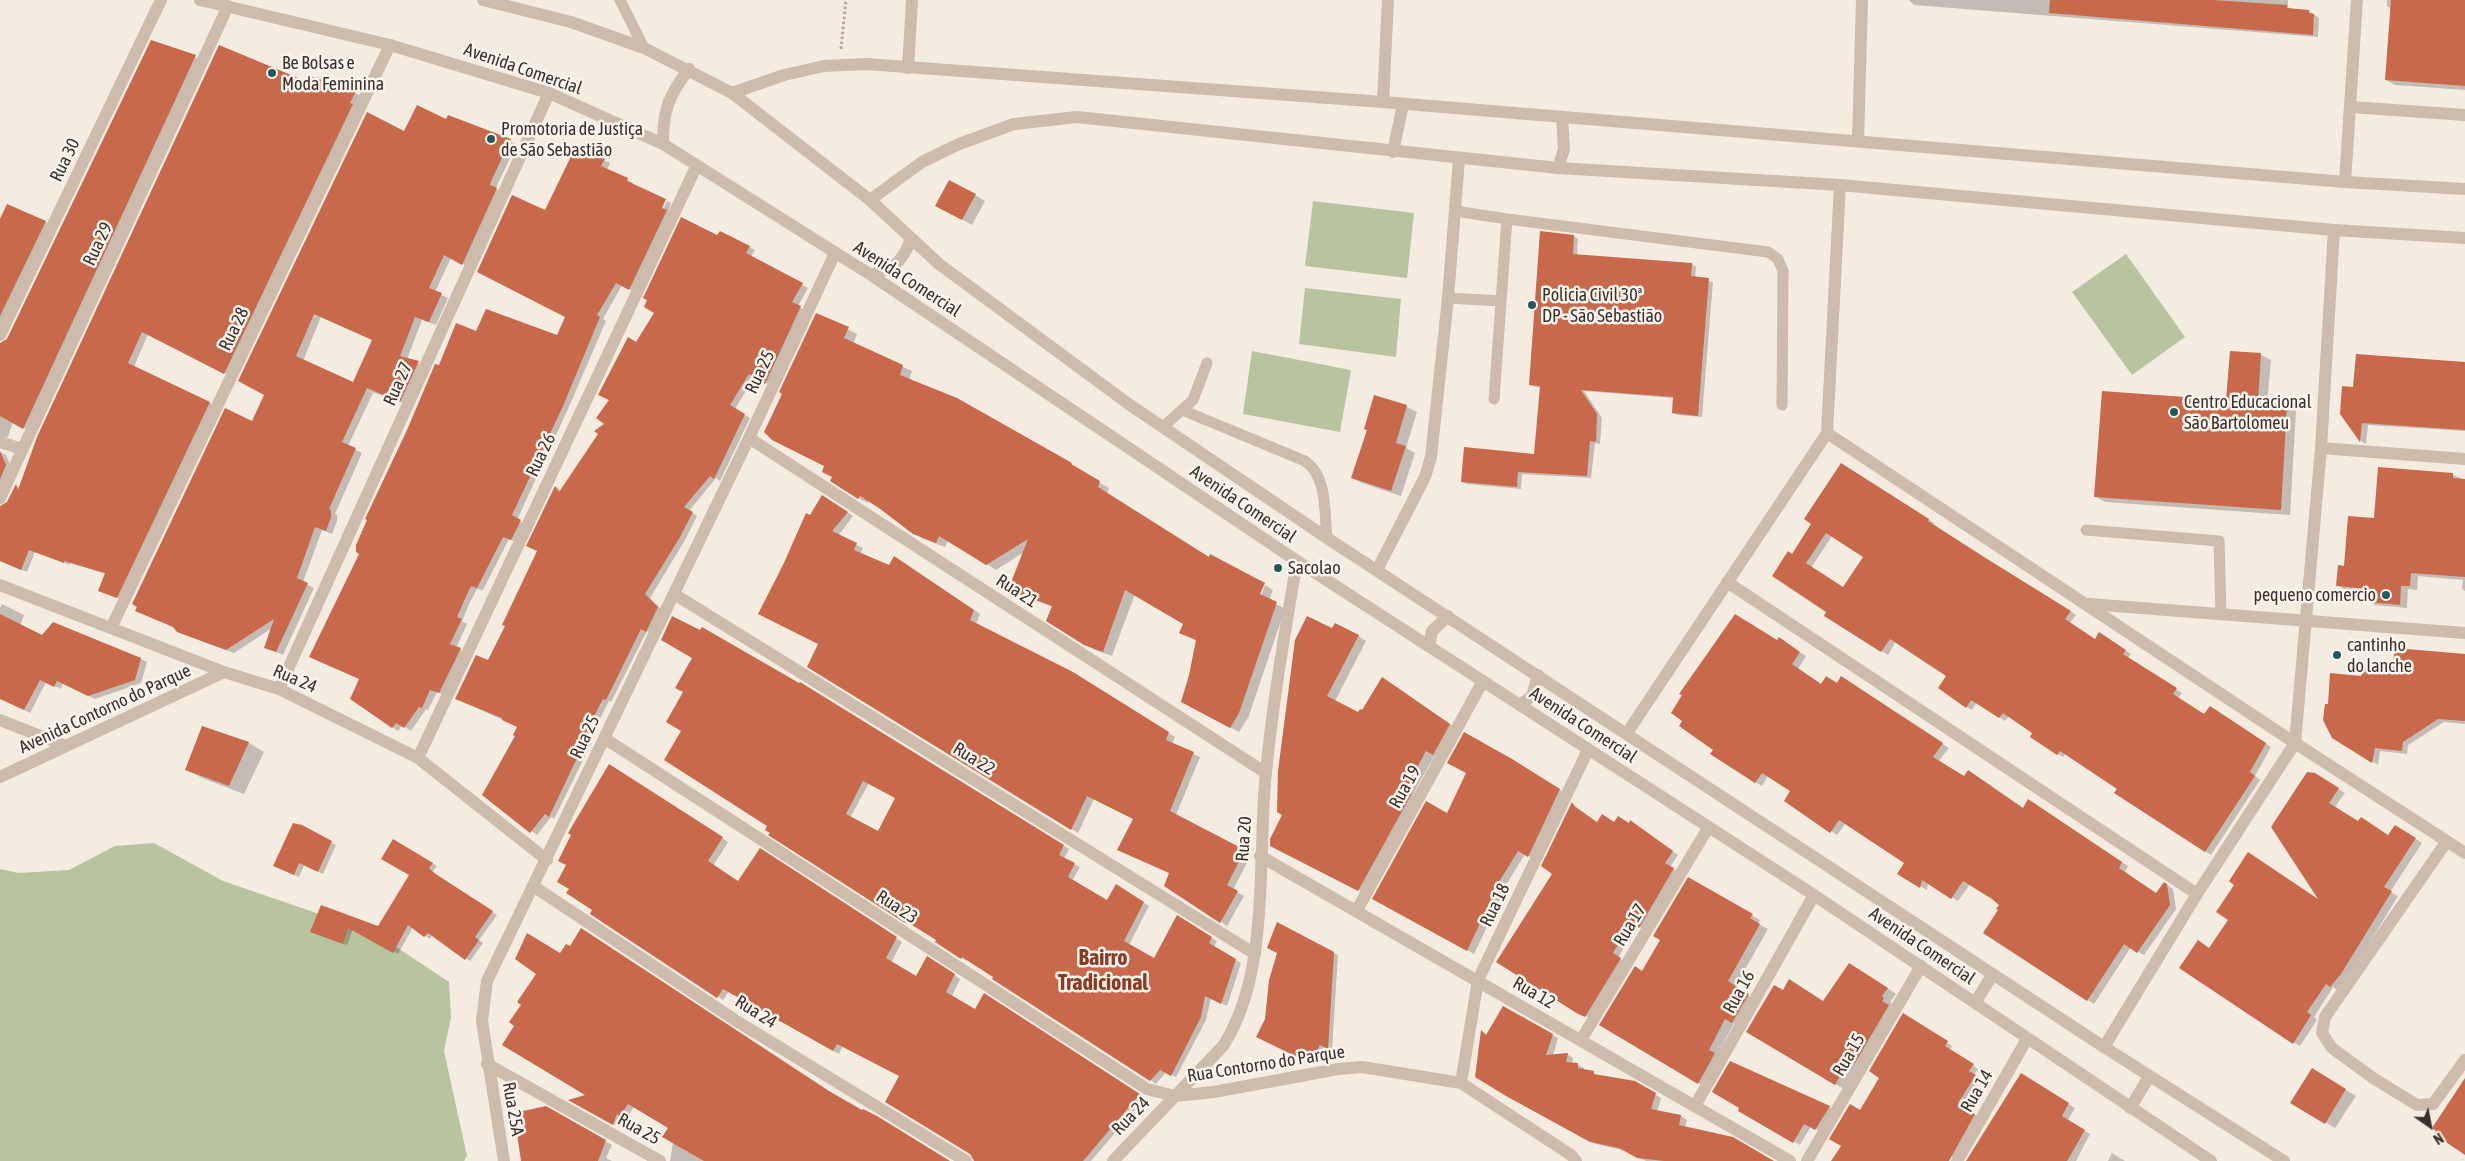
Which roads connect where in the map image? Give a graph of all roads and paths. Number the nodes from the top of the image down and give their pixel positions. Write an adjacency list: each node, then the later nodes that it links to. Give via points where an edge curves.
1 (161, 0): 42 (street, Rua 30)
2 (200, 0): 10 (street, Avenida Comercial)
3 (483, 0): 12 (street, Avenida Comercial, via 572,22)
4 (620, 0): 12 (lane)
5 (846, 0): 13 (path)
6 (912, 0): 14 (street)
7 (1388, 0): 18 (street)
8 (1862, 0): 23 (street)
9 (2357, 0): 20 (street)
10 (228, 6): 11 (street, Avenida Comercial); 52 (street, Rua 29)
11 (390, 45): 16 (street, Avenida Comercial); 66 (street, Rua 28)
12 (644, 48): 15 (street, Avenida Comercial)
13 (840, 65): 14 (street); 17 (street, via 784,75)
14 (908, 68): 18 (street)
15 (689, 69): 17 (street, Avenida Comercial); 24 (street, via 668,98)
16 (549, 93): 24 (street, Avenida Comercial); 72 (street, Rua 27)
17 (732, 93): 32 (street, Avenida Comercial)
18 (1384, 102): 19 (street)
19 (1403, 104): 22 (street); 25 (street)
20 (2351, 107): 21 (street); 29 (street)
21 (2465, 115)
22 (1562, 117): 23 (street); 28 (street, via 1564,149)
23 (1858, 141): 29 (street)
24 (662, 144): 27 (street, Avenida Comercial)
25 (1393, 152): 26 (street); 32 (street, via 1076,117 1014,124 959,144 922,162)
26 (1459, 159): 28 (street); 33 (street)
27 (696, 166): 38 (street, Avenida Comercial); 80 (street, Rua 26)
28 (1558, 168): 30 (street)
29 (2345, 182): 31 (street)
30 (1840, 185): 35 (street); 48 (street)
31 (2465, 189)
32 (870, 200): 37 (street, Avenida Comercial)
33 (1454, 211): 34 (lane); 40 (street)
34 (1507, 218): 41 (lane); 45 (lane, via 1768,252 1778,259 1783,271)
35 (2334, 230): 36 (street); 51 (street)
36 (2465, 238)
37 (911, 239): 39 (street, via 904,258 890,269); 47 (street, Avenida Comercial, via 1026,329)
38 (834, 253): 39 (street, Avenida Comercial); 49 (street, Rua 25)
39 (871, 275): 57 (street, Avenida Comercial)
40 (1448, 298): 41 (lane); 58 (street, via 1431,457)
41 (1501, 301): 44 (lane)
42 (0, 335)
43 (1207, 363): 46 (lane, via 1193,400)
44 (1494, 399)
45 (1782, 405)
46 (1182, 410): 47 (lane); 56 (lane, via 1313,466 1322,483)
47 (1164, 426): 56 (street, Avenida Comercial)
48 (1827, 433): 59 (street); 62 (street)
49 (749, 438): 61 (street, Rua 25); 81 (street, Rua 21)
50 (0, 442): 52 (street)
51 (2321, 448): 53 (street); 65 (street)
52 (22, 449): 54 (street, Rua 29)
53 (2465, 459)
54 (0, 498)
55 (2086, 530): 63 (lane, via 2219,542)
56 (1327, 538): 58 (street, Avenida Comercial)
57 (1297, 562): 68 (street, Avenida Comercial); 81 (street, Rua 20, via 1279,666)
58 (1377, 570): 64 (street, Avenida Comercial)
59 (1727, 582): 75 (street); 89 (street)
60 (0, 585): 66 (street, Rua 24)
61 (674, 594): 76 (street, Rua 25); 92 (street, Rua 22)
62 (2086, 604): 63 (street); 77 (street)
63 (2221, 614): 65 (street)
64 (1448, 616): 68 (street, via 1432,631); 70 (street, Avenida Comercial)
65 (2305, 621): 67 (street); 77 (street)
66 (111, 628): 69 (street, Rua 24)
67 (2465, 633)
68 (1429, 646): 71 (street, Avenida Comercial)
69 (224, 672): 72 (street, Rua 24); 78 (street, Avenida Contorno do Parque)
70 (1538, 675): 73 (street, via 1532,696); 75 (street, Avenida Comercial)
71 (1483, 681): 73 (street, Avenida Comercial); 91 (street, Rua 19)
72 (279, 689): 80 (street, Rua 24)
73 (1520, 705): 79 (street, Avenida Comercial)
74 (0, 720): 78 (street)
75 (1627, 733): 94 (street, Avenida Comercial)
76 (604, 738): 87 (street, Rua 25); 104 (street, Rua 23, via 1147,1089)
77 (2295, 743): 84 (street); 89 (street)
78 (66, 746): 82 (street, Avenida Contorno do Parque)
79 (1588, 750): 83 (street, Avenida Comercial); 95 (street, Rua 18)
80 (418, 758): 87 (street, Rua 24)
81 (1266, 773): 86 (street, Rua 20)
82 (0, 777)
83 (1708, 828): 90 (street, Avenida Comercial); 98 (street, Rua 17)
84 (2447, 841): 85 (street); 100 (street, via 2325,1017 2322,1033 2332,1048 2417,1105 2433,1104)
85 (2465, 853)
86 (1260, 856): 91 (street, Rua 12); 92 (street, Rua 20)
87 (548, 860): 88 (street, Rua 25)
88 (533, 886): 101 (street, Rua 25, via 488,981 482,1021); 109 (street, Rua 24, via 735,1020)
89 (2197, 894): 99 (street)
90 (1814, 895): 93 (street, Avenida Comercial); 105 (street, Rua 16)
91 (1357, 910): 95 (street, Rua 12)
92 (1255, 954): 104 (street, Rua 20, via 1236,1025 1223,1046)
93 (1921, 966): 96 (street, Avenida Comercial); 113 (street, Rua 15)
94 (1993, 974): 96 (street); 99 (street, Avenida Comercial)
95 (1478, 980): 98 (street, Rua 12); 103 (street, Rua 18)
96 (1975, 1003): 97 (street, Avenida Comercial)
97 (2027, 1039): 106 (street, Avenida Comercial); 114 (street, Rua 14)
98 (1582, 1040): 105 (street, Rua 12)
99 (2104, 1047): 102 (street, Avenida Comercial)
100 (2465, 1060)
101 (487, 1064): 107 (street, Rua 25A); 108 (street, Rua 25)
102 (2149, 1077): 106 (street); 116 (street, Avenida Comercial)
103 (1461, 1083): 104 (street, Rua Contorno do Parque, via 1362,1068 1338,1069); 111 (street, Rua Contorno do Parque)
104 (1175, 1096): 110 (street, Rua 24)
105 (1695, 1106): 112 (street, Rua 12)
106 (2130, 1108): 115 (street, Avenida Comercial)
107 (504, 1161)
108 (660, 1161)
109 (966, 1161)
110 (1113, 1161)
111 (1576, 1161)
112 (1790, 1161)
113 (1807, 1161)
114 (1957, 1161)
115 (2211, 1161)
116 (2284, 1161)

